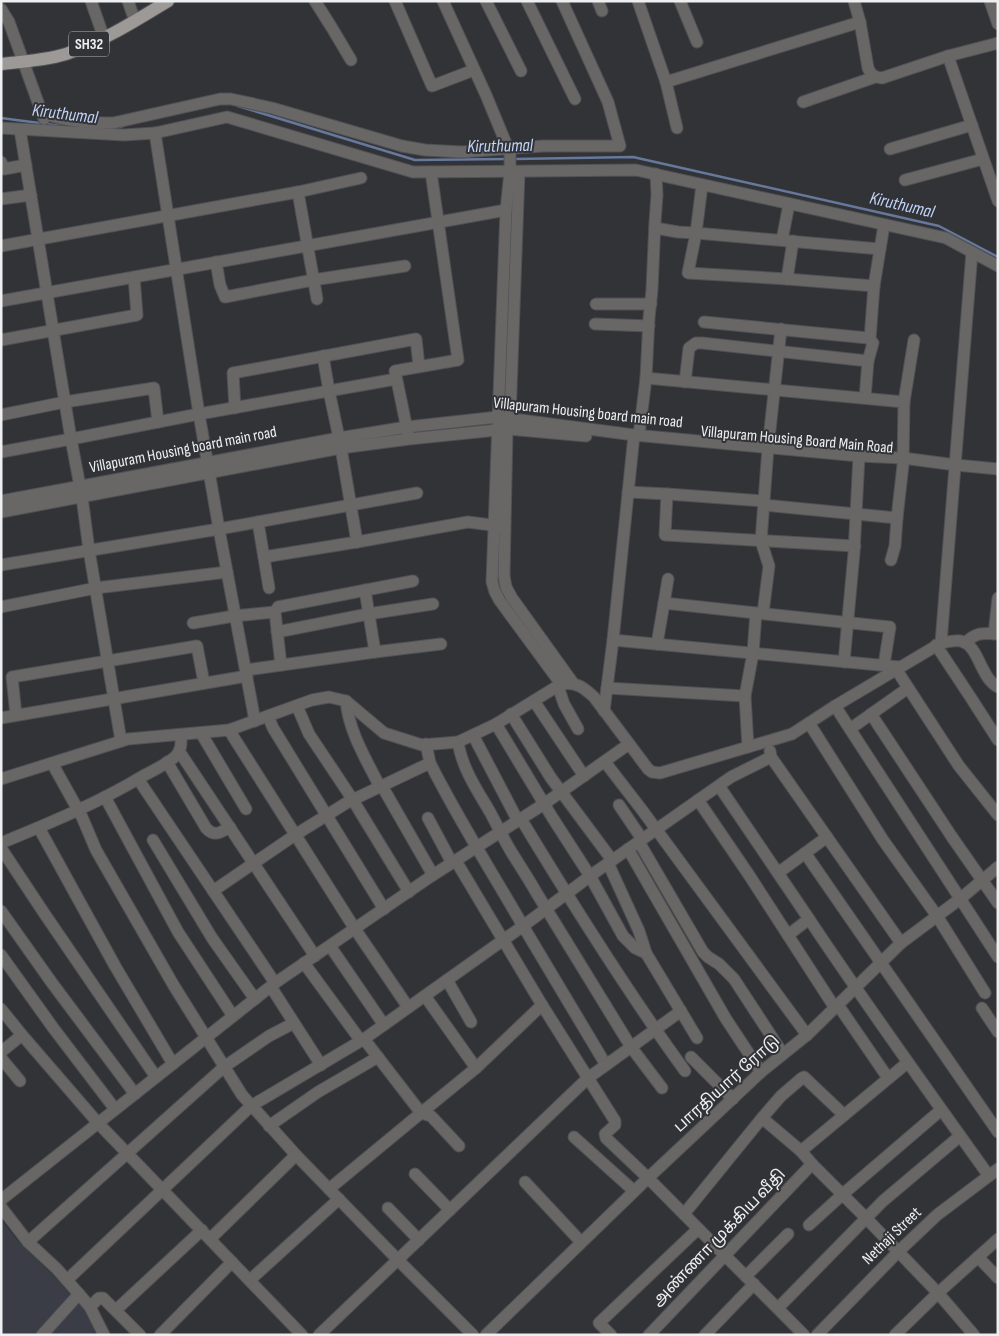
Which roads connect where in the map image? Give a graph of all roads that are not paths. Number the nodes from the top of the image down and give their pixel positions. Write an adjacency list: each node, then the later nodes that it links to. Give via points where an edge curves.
1 (91, 1): 18 (street)
2 (128, 1): 15 (street)
3 (168, 1): 15 (main road, SH32)
4 (314, 1): 22 (street)
5 (395, 1): 25 (street, via 432,86)
6 (443, 1): 25 (street)
7 (486, 1): 26 (street)
8 (526, 1): 29 (street)
9 (562, 1): 38 (street, via 608,102 620,146 543,146)
10 (638, 1): 28 (street)
11 (680, 1): 19 (street)
12 (854, 1): 16 (street)
13 (990, 1): 17 (street)
14 (1, 10): 23 (street, via 9,22)
15 (135, 21): 18 (main road, SH32)
16 (860, 22): 27 (street, via 868,68); 28 (street)
17 (998, 24)
18 (104, 38): 23 (main road, SH32, via 64,54)
19 (697, 42)
20 (998, 43): 21 (street)
21 (948, 56): 27 (street, via 882,78); 32 (street)
22 (351, 60)
23 (23, 62): 24 (main road, SH32); 31 (street)
24 (1, 64)
25 (474, 70): 38 (street)
26 (520, 71)
27 (875, 77): 30 (street)
28 (666, 82): 34 (street)
29 (575, 99)
30 (803, 102)
31 (45, 122): 35 (street); 36 (street, via 124,136); 38 (street, via 52,117 113,123 231,99 402,146 462,152)
32 (972, 125): 37 (street); 39 (street)
33 (1, 128): 35 (street)
34 (677, 128)
35 (20, 130): 41 (street)
36 (154, 133): 43 (street, via 227,117 413,172); 54 (street)
37 (890, 149)
38 (509, 151): 42 (street)
39 (983, 159): 46 (street); 51 (street)
40 (1, 162): 41 (street, via 4,169)
41 (26, 165): 49 (street)
42 (513, 170): 43 (street); 44 (street, via 636,170); 53 (street); 73 (street)
43 (431, 172): 55 (street)
44 (656, 174): 47 (street); 57 (street)
45 (361, 178): 48 (street)
46 (905, 180)
47 (702, 185): 52 (street); 58 (street)
48 (298, 192): 54 (street); 61 (street)
49 (31, 195): 50 (street); 59 (street)
50 (1, 199)
51 (998, 201)
52 (789, 204): 56 (street); 60 (street)
53 (506, 210): 55 (street); 73 (street)
54 (168, 216): 59 (street); 68 (street)
55 (438, 222): 61 (street); 90 (street, via 458,360)
56 (884, 225): 63 (street); 64 (street, via 946,238)
57 (655, 228): 58 (street); 78 (street)
58 (696, 232): 60 (street); 70 (street, via 688,274)
59 (38, 239): 62 (street); 74 (street)
60 (788, 241): 63 (street); 70 (street)
61 (307, 245): 65 (street); 71 (street)
62 (1, 246)
63 (880, 249): 72 (street)
64 (972, 252): 67 (street); 114 (street)
65 (216, 262): 68 (street); 71 (street, via 225,298)
66 (405, 266): 71 (street)
67 (998, 266)
68 (176, 269): 69 (street); 100 (street)
69 (134, 277): 74 (street); 83 (street, via 137,315)
70 (787, 279): 72 (street)
71 (314, 280): 75 (street)
72 (874, 286): 84 (street)
73 (508, 287): 103 (street)
74 (47, 293): 76 (street); 83 (street)
75 (317, 299)
76 (1, 301)
77 (596, 304): 78 (street)
78 (651, 304): 81 (street)
79 (704, 322): 82 (street)
80 (595, 324): 81 (street)
81 (649, 326): 91 (street)
82 (781, 329): 84 (street); 87 (street)
83 (53, 330): 85 (street); 97 (street)
84 (870, 339): 89 (street, via 873,343)
85 (1, 340)
86 (914, 340): 98 (street)
87 (778, 351): 89 (street); 93 (street, via 696,343 689,348); 94 (street)
88 (323, 356): 90 (street, via 416,339); 95 (street); 99 (street, via 233,373)
89 (868, 361): 96 (street)
90 (419, 366): 92 (street, via 395,371)
91 (646, 378): 93 (street); 105 (street)
92 (396, 380): 95 (street); 104 (street)
93 (685, 382): 94 (street)
94 (774, 390): 96 (street); 110 (street)
95 (329, 391): 99 (street); 108 (street)
96 (865, 398): 98 (street)
97 (65, 402): 101 (street); 102 (street, via 154,388); 106 (street)
98 (904, 402): 112 (street)
99 (235, 408): 100 (street)
100 (199, 414): 102 (street); 113 (street)
101 (1, 415)
102 (158, 422): 106 (street)
103 (503, 424): 104 (street, Villapuram Housing board main road); 105 (street, Villapuram Housing Board Main Road, via 590,436); 107 (street, Villapuram Housing Board Main Road); 128 (street)
104 (407, 427): 107 (street); 108 (street, Villapuram Housing board main road)
105 (635, 437): 110 (street, Villapuram Housing Board Main Road); 118 (street)
106 (71, 439): 109 (street); 117 (street)
107 (409, 439): 108 (street, Villapuram Housing Board Main Road)
108 (340, 443): 113 (street, Villapuram Housing board main road); 123 (street)
109 (1, 452)
110 (768, 452): 111 (street, Villapuram Housing Board Main Road); 122 (street)
111 (859, 460): 112 (street, Villapuram Housing Board Main Road); 125 (street)
112 (903, 462): 114 (street, Villapuram Housing board main road); 126 (street)
113 (209, 468): 117 (street, Villapuram Housing board main road); 129 (street)
114 (955, 468): 115 (street, Villapuram Housing board main road); 116 (street); 159 (street)
115 (998, 469)
116 (998, 475)
117 (81, 491): 121 (street, Villapuram Housing board main road); 124 (street, Villapuram Housing Board Main Road); 133 (street)
118 (628, 492): 120 (street); 155 (street)
119 (417, 493): 123 (street)
120 (667, 494): 122 (street); 130 (street, via 665,535)
121 (1, 501)
122 (764, 503): 125 (street); 130 (street)
123 (350, 505): 127 (street); 131 (street)
124 (1, 512)
125 (856, 514): 126 (street); 132 (street)
126 (897, 518): 135 (street)
127 (258, 522): 129 (street); 134 (street)
128 (499, 526): 131 (street, via 468,522); 169 (street, via 492,582 495,592)
129 (219, 529): 133 (street); 137 (street)
130 (761, 541): 132 (street); 148 (street, via 769,566)
131 (357, 542): 134 (street)
132 (855, 546): 151 (street)
133 (90, 550): 136 (street); 140 (street)
134 (264, 557): 141 (street)
135 (891, 560)
136 (1, 566)
137 (227, 572): 140 (street); 150 (street)
138 (668, 579): 144 (street)
139 (413, 581): 142 (street)
140 (96, 588): 146 (street); 162 (street)
141 (269, 588)
142 (365, 590): 147 (street, via 283,605); 149 (street)
143 (998, 598): 154 (street)
144 (664, 603): 148 (street); 158 (street)
145 (433, 604): 149 (street)
146 (1, 607)
147 (275, 612): 150 (street); 153 (street)
148 (760, 613): 151 (street); 161 (street)
149 (368, 614): 153 (street); 160 (street)
150 (236, 616): 152 (street); 166 (street)
151 (848, 622): 163 (street); 165 (street, via 890,627)
152 (193, 623)
153 (277, 632): 164 (street)
154 (996, 634): 156 (street, via 976,634)
155 (613, 640): 158 (street); 171 (street)
156 (965, 643): 159 (street, via 957,641); 170 (street, via 988,679)
157 (441, 644): 160 (street)
158 (657, 644): 161 (street)
159 (941, 650): 167 (street); 192 (street)
160 (375, 652): 164 (street)
161 (753, 653): 163 (street); 172 (street)
162 (108, 662): 168 (street, via 197,646); 173 (street); 180 (street, via 12,677)
163 (844, 662): 165 (street)
164 (281, 665): 166 (street)
165 (884, 665): 167 (street)
166 (246, 673): 168 (street); 182 (street)
167 (901, 676): 177 (street); 179 (street); 218 (street, via 959,766)
168 (204, 683): 173 (street)
169 (564, 684): 174 (street); 176 (street, via 584,688); 187 (street, via 563,700)
170 (998, 687)
171 (607, 688): 172 (street); 176 (street)
172 (745, 696): 196 (street)
173 (114, 699): 180 (street); 193 (street)
174 (538, 706): 183 (street); 204 (street)
175 (347, 710): 178 (street, via 329,697 312,700); 199 (street, via 384,733 422,745); 207 (street, via 355,736)
176 (604, 711): 195 (street)
177 (838, 712): 185 (street); 186 (street)
178 (300, 713): 184 (street); 211 (street, via 309,734)
179 (871, 714): 186 (street); 240 (street)
180 (16, 715): 181 (street)
181 (1, 718)
182 (255, 721): 184 (street); 191 (street)
183 (516, 721): 188 (street); 209 (street)
184 (271, 722): 217 (street)
185 (811, 727): 198 (street, via 792,734); 249 (street, via 883,840)
186 (850, 729): 244 (street)
187 (578, 730)
188 (500, 731): 194 (street); 213 (street)
189 (201, 733): 190 (street); 191 (street); 215 (street)
190 (181, 735): 193 (street); 200 (street)
191 (232, 735): 225 (street)
192 (998, 740)
193 (121, 741): 202 (street)
194 (477, 744): 197 (street); 220 (street)
195 (625, 747): 196 (street, via 656,773); 201 (street)
196 (748, 747): 198 (street)
197 (459, 749): 199 (street); 224 (street, via 474,785)
198 (769, 749): 208 (street); 226 (street)
199 (428, 752): 207 (street); 230 (street, via 452,805)
200 (182, 755): 203 (street, via 176,756); 221 (street)
201 (604, 762): 204 (street); 222 (street)
202 (52, 763): 205 (street); 216 (street)
203 (169, 765): 206 (street); 221 (street, via 206,828 214,834)
204 (584, 776): 209 (street)
205 (1, 779)
206 (139, 782): 210 (street); 241 (street)
207 (381, 786): 211 (street); 238 (street)
208 (719, 786): 212 (street); 237 (street)
209 (561, 792): 213 (street); 234 (street)
210 (107, 800): 216 (street); 275 (street, via 178,932)
211 (352, 800): 217 (street); 242 (street)
212 (698, 800): 222 (street); 253 (street)
213 (544, 804): 220 (street); 239 (street)
214 (619, 805): 228 (street)
215 (246, 809)
216 (80, 814): 223 (street); 283 (street, via 96,850)
217 (327, 815): 225 (street); 246 (street)
218 (998, 816)
219 (428, 818): 233 (street)
220 (520, 820): 224 (street); 243 (street)
221 (230, 827): 235 (street)
222 (656, 830): 228 (street); 282 (street)
223 (40, 831): 229 (street); 293 (street)
224 (501, 832): 230 (street); 247 (street)
225 (295, 835): 235 (street); 252 (street)
226 (827, 837): 232 (street); 255 (street)
227 (153, 840): 268 (street, via 212,938)
228 (640, 841): 231 (street); 288 (street, via 703,952 734,979)
229 (2, 847): 300 (street)
230 (477, 847): 233 (street); 251 (street)
231 (628, 849): 234 (street); 299 (street, via 726,1019)
232 (805, 854): 237 (street); 262 (street)
233 (454, 862): 238 (street); 254 (street)
234 (610, 862): 239 (street); 257 (street)
235 (254, 863): 241 (street); 258 (street)
236 (998, 867): 240 (street, பாரதியார் ரோடு)
237 (778, 873): 250 (street)
238 (433, 875): 242 (street)
239 (590, 876): 243 (street); 257 (street, via 623,936)
240 (981, 881): 244 (street, பாரதியார் ரோடு); 245 (street)
241 (213, 891): 264 (street)
242 (409, 892): 246 (street)
243 (566, 894): 247 (street); 279 (street)
244 (960, 899): 249 (street, பாரதியார் ரோடு); 259 (street)
245 (998, 903)
246 (384, 909): 252 (street)
247 (546, 909): 251 (street); 286 (street)
248 (1, 910): 305 (street)
249 (937, 916): 255 (street, பாரதியார் ரோடு); 266 (street)
250 (809, 919): 253 (street); 265 (street)
251 (523, 926): 254 (street); 295 (street)
252 (355, 929): 256 (street); 271 (street)
253 (788, 935): 270 (street)
254 (503, 940): 263 (street); 269 (street)
255 (902, 943): 262 (street, பாரதியார் ரோடு)
256 (330, 946): 258 (street); 278 (street)
257 (646, 953): 274 (street)
258 (315, 956): 261 (street)
259 (998, 957)
260 (3, 961): 308 (street)
261 (304, 963): 264 (street); 285 (street)
262 (881, 963): 265 (street, பாரதியார் ரோடு); 315 (street)
263 (447, 980): 267 (street); 276 (street)
264 (273, 985): 268 (street); 277 (street)
265 (855, 988): 270 (street, பாரதியார் ரோடு); 292 (street)
266 (985, 993)
267 (425, 996): 271 (street); 297 (street)
268 (255, 999): 275 (street)
269 (542, 1005): 297 (street); 301 (street)
270 (837, 1006): 282 (street, பாரதியார் ரோடு); 302 (street)
271 (408, 1007): 278 (street)
272 (982, 1008): 280 (street)
273 (1, 1009): 281 (street)
274 (681, 1011): 279 (street); 284 (street)
275 (233, 1016): 283 (street)
276 (471, 1022)
277 (294, 1023): 294 (street); 296 (street)
278 (384, 1025): 285 (street)
279 (654, 1029): 286 (street); 298 (street)
280 (998, 1032)
281 (22, 1035): 287 (street); 313 (street)
282 (807, 1035): 288 (street, பாரதியார் ரோடு)
283 (206, 1038): 293 (street); 296 (street)
284 (697, 1038)
285 (362, 1040): 289 (street); 294 (street)
286 (631, 1047): 295 (street); 304 (street)
287 (1, 1052)
288 (783, 1054): 299 (street, பாரதியார் ரோடு)
289 (378, 1057): 310 (street); 314 (street, via 318,1092)
290 (691, 1057): 306 (street)
291 (1, 1058): 303 (street)
292 (907, 1063): 302 (street); 309 (street)
293 (173, 1064): 300 (street)
294 (321, 1064): 307 (street)
295 (606, 1065): 301 (street)
296 (224, 1067): 307 (street); 320 (street)
297 (476, 1068): 310 (street)
298 (685, 1071)
299 (761, 1072): 306 (street, பாரதியார் ரோடு)
300 (156, 1077): 305 (street)
301 (588, 1078): 325 (street, via 616,1123 605,1136); 335 (street)
302 (888, 1078): 311 (street)
303 (20, 1081)
304 (662, 1088)
305 (135, 1094): 308 (street)
306 (733, 1098): 325 (street, பாரதியார் ரோடு)
307 (251, 1106): 314 (street); 327 (street)
308 (115, 1110): 313 (street)
309 (941, 1110): 316 (street); 330 (street)
310 (421, 1113): 318 (street, via 431,1116); 328 (street)
311 (844, 1115): 312 (street, via 804,1077); 319 (street)
312 (762, 1118): 319 (street); 336 (street)
313 (98, 1123): 320 (street); 332 (street)
314 (269, 1126): 321 (street)
315 (998, 1132)
316 (960, 1136): 323 (street); 337 (street)
317 (574, 1137): 329 (street)
318 (459, 1146)
319 (801, 1151): 322 (street)
320 (126, 1153): 327 (street); 345 (street)
321 (296, 1155): 328 (street); 342 (street)
322 (812, 1164): 330 (street); 348 (street, அண்ணா முக்கிய வீதி)
323 (993, 1173): 347 (street, Nethaji Street, via 937,1215)
324 (416, 1174): 335 (street)
325 (648, 1178): 329 (street, பாரதியார் ரோடு); 336 (street)
326 (525, 1182): 346 (street)
327 (163, 1189): 340 (street); 354 (street)
328 (329, 1189): 331 (street)
329 (634, 1191): 346 (street, பாரதியார் ரோடு)
330 (843, 1194): 337 (street); 338 (street)
331 (339, 1199): 350 (street); 355 (street)
332 (1, 1200)
333 (1, 1207): 345 (street)
334 (388, 1208): 344 (street)
335 (450, 1210): 344 (street)
336 (684, 1214): 339 (street)
337 (866, 1218): 347 (street); 360 (street)
338 (809, 1225)
339 (698, 1229): 348 (street); 371 (street, via 599,1323)
340 (202, 1230): 342 (street); 361 (street)
341 (788, 1234): 352 (street)
342 (210, 1239): 351 (street)
343 (998, 1239): 349 (street)
344 (419, 1240): 350 (street)
345 (28, 1242): 354 (street)
346 (581, 1242): 370 (street, பாரதியார் ரோடு)
347 (898, 1252): 357 (street); 375 (street, Nethaji Street)
348 (725, 1255): 352 (street); 372 (street, அண்ணா முக்கிய வீதி)
349 (978, 1257): 353 (street); 357 (street)
350 (398, 1260): 368 (street); 369 (street)
351 (232, 1262): 355 (street); 366 (street)
352 (746, 1276): 356 (street)
353 (998, 1278)
354 (67, 1280): 358 (street)
355 (250, 1280): 367 (street)
356 (754, 1284): 360 (street); 373 (street)
357 (938, 1292): 362 (street); 376 (street)
358 (79, 1294): 359 (street); 363 (street)
359 (90, 1307): 361 (street, via 101,1298); 364 (street)
360 (778, 1308): 374 (street)
361 (116, 1310): 365 (street)
362 (899, 1333)
363 (42, 1335)
364 (104, 1335)
365 (140, 1335)
366 (160, 1335)
367 (302, 1335)
368 (319, 1335)
369 (473, 1335)
370 (486, 1335)
371 (611, 1335)
372 (649, 1335)
373 (705, 1335)
374 (804, 1335)
375 (817, 1335)
376 (974, 1335)

